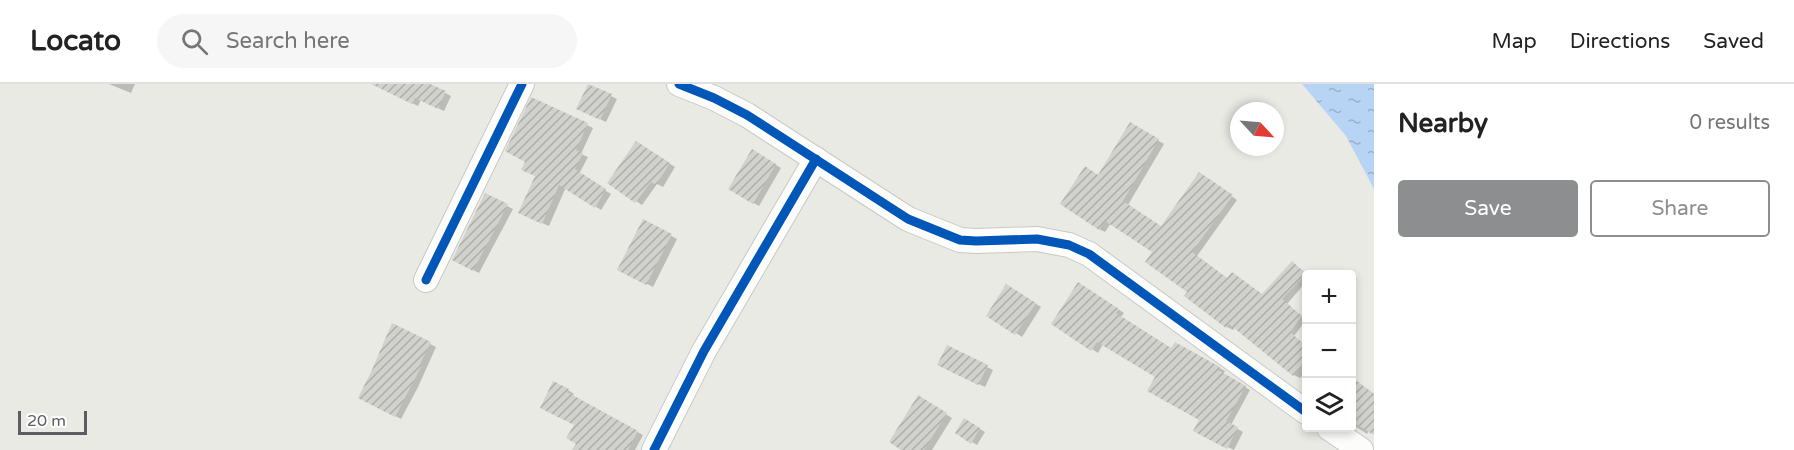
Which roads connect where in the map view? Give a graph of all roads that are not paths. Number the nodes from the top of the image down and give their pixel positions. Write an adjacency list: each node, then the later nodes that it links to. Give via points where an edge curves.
1 (522, 84): 5 (street)
2 (679, 84): 3 (street)
3 (717, 91): 4 (street, via 747,116)
4 (816, 159): 6 (street, via 908,219 960,240 1037,239 1069,245 1089,254); 8 (street, via 704,351)
5 (426, 280)
6 (1302, 409)
7 (1335, 432): 9 (street)
8 (654, 450)
9 (1360, 450)

